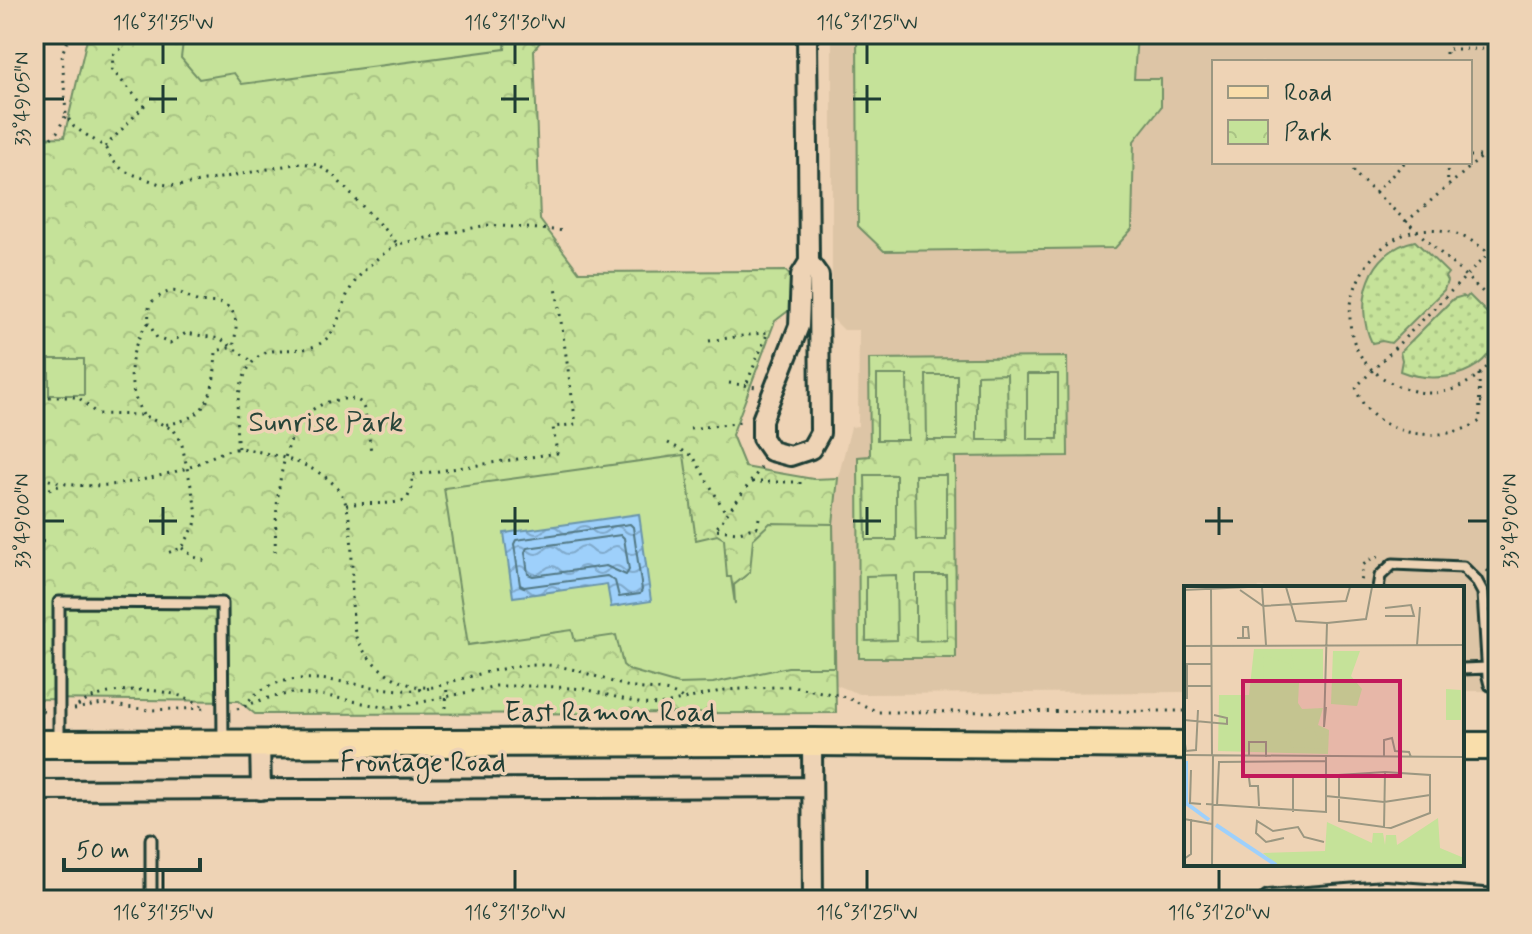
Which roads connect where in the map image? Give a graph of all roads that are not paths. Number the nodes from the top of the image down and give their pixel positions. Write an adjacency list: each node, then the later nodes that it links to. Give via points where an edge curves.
1 (807, 34): 2 (street)
2 (809, 262): 2 (street, via 801,275 799,326 762,420 762,438 771,451 790,456 811,449 820,433 819,276)
3 (1378, 586): 4 (lane, via 1380,576 1393,564 1463,567 1483,593)
4 (1488, 668): 5 (lane); 6 (lane, via 1490,685)
5 (1464, 669)
6 (1498, 689)
7 (812, 742): 9 (main road, East Ramon Road); 11 (main road, East Ramon Road); 14 (street)
8 (223, 743): 9 (main road, East Ramon Road); 10 (main road, East Ramon Road); 10 (lane, via 222,603 59,602)
9 (260, 743): 16 (street)
10 (47, 744)
11 (1184, 745)
12 (1464, 746): 13 (main road)
13 (1498, 746)
14 (812, 787): 16 (street, Frontage Road); 21 (street)
15 (34, 790): 16 (street, Frontage Road)
16 (261, 790)
17 (151, 839): 20 (lane)
18 (1385, 896): 19 (street); 22 (street)
19 (1498, 899)
20 (151, 900)
21 (813, 900)
22 (1269, 900)

